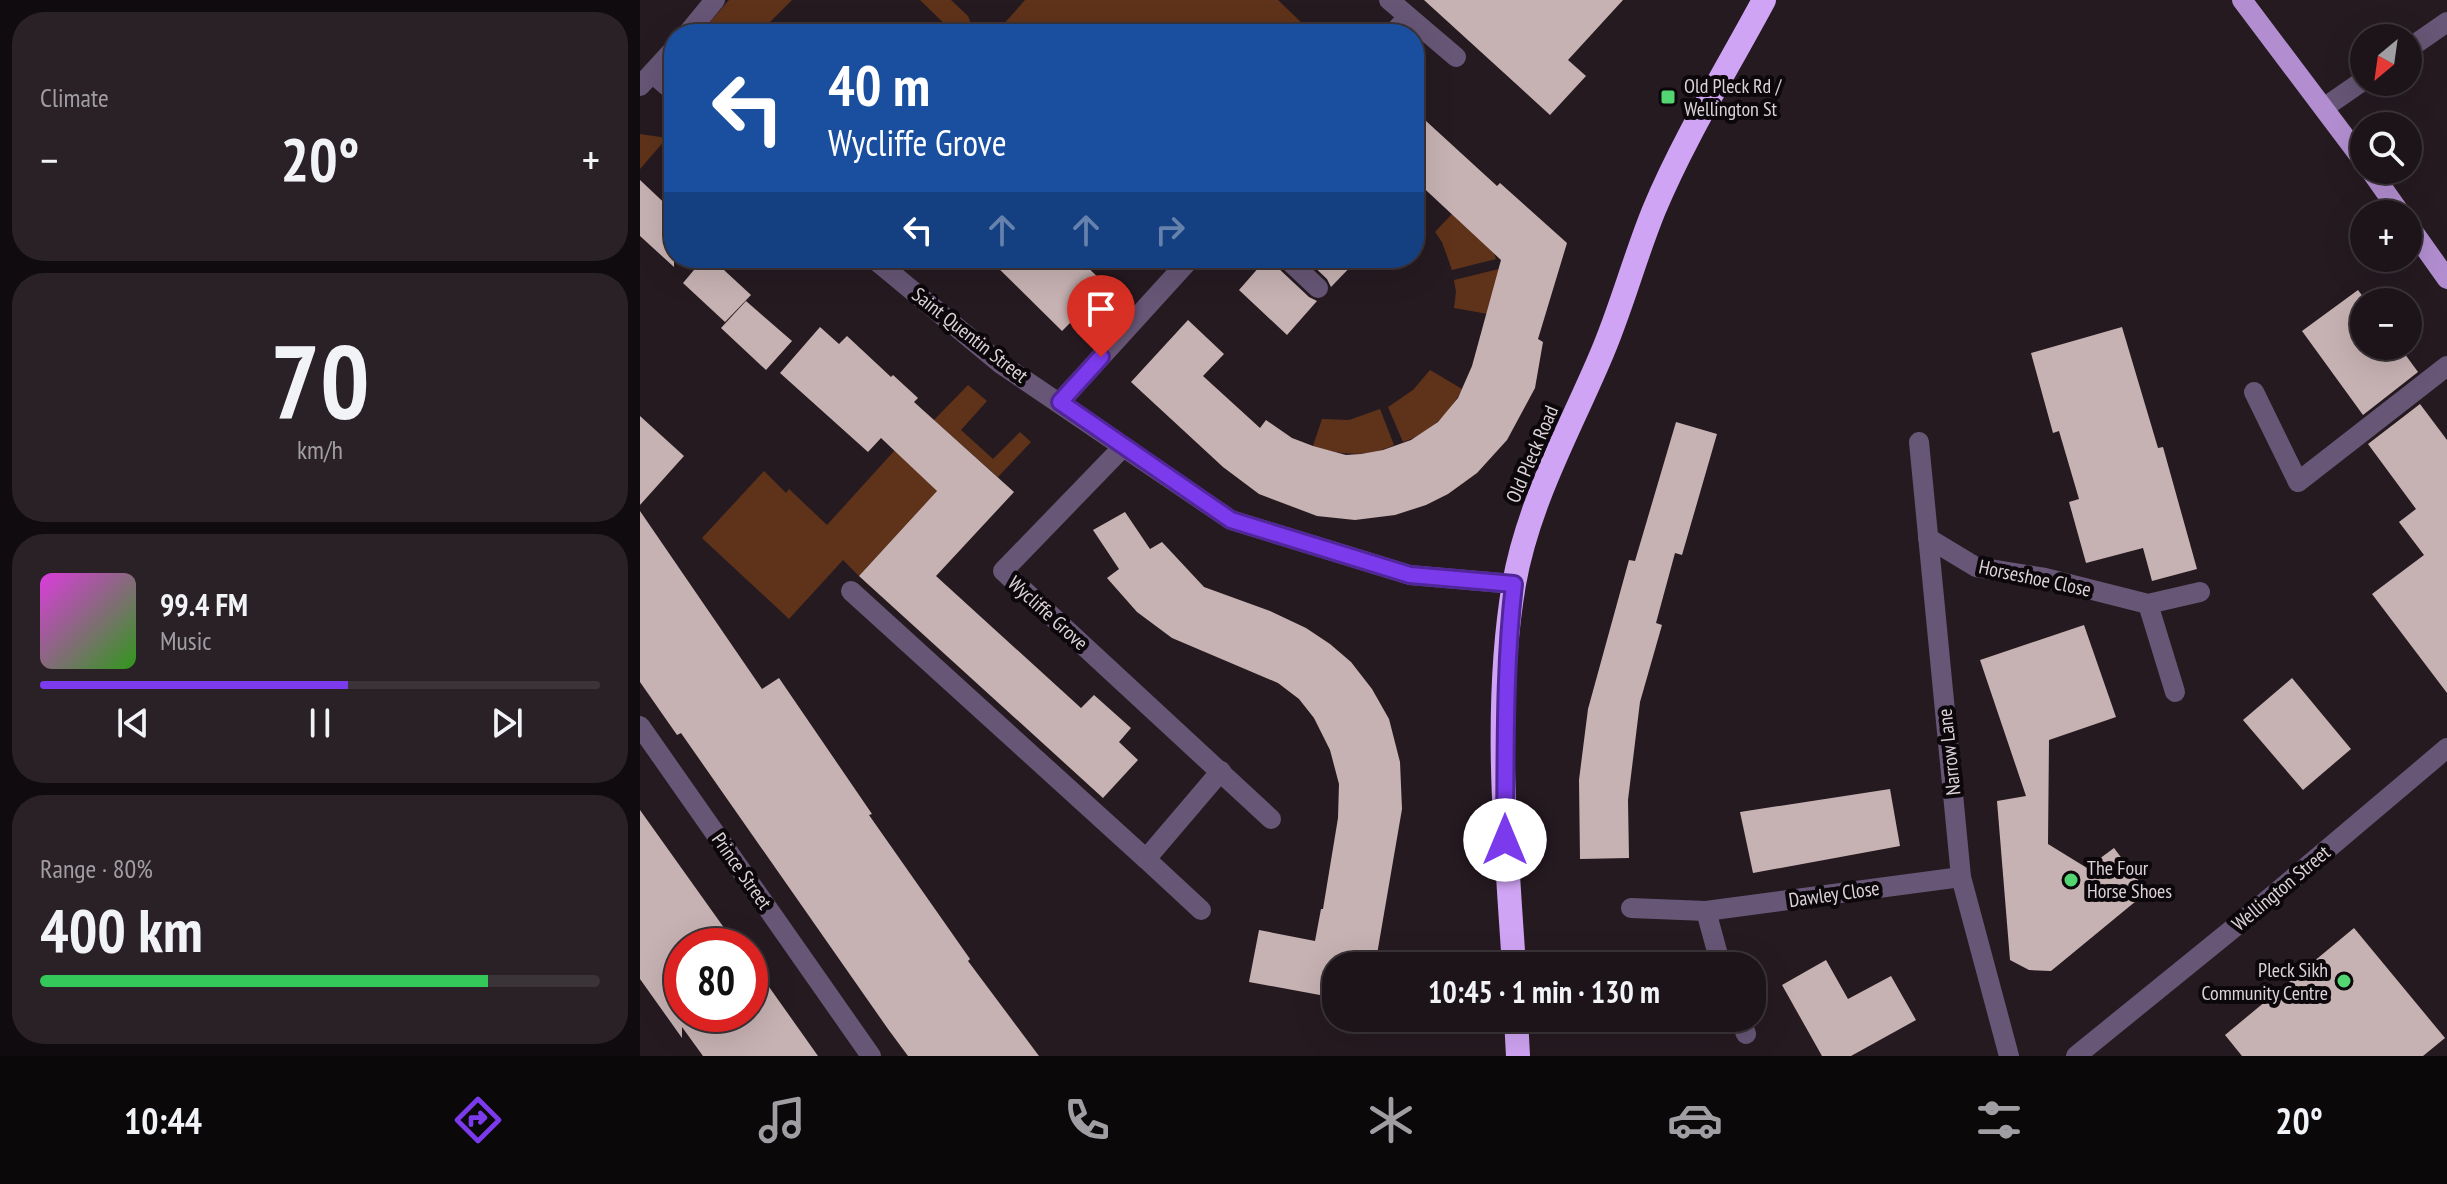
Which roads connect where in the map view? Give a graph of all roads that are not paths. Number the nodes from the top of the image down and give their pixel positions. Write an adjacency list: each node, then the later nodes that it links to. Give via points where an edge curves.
1 (715, 0): 7 (street)
2 (1389, 0): 5 (street)
3 (1764, 0): 30 (highway, Old Pleck Road, via 1659,199 1602,355 1526,530)
4 (2242, 0): 16 (main road)
5 (1408, 17): 8 (street); 9 (street)
6 (2447, 22): 11 (street)
7 (695, 24)
8 (1401, 24)
9 (1416, 24)
10 (1424, 30): 12 (street)
11 (2422, 39)
12 (1456, 57)
13 (664, 60): 14 (street)
14 (647, 80)
15 (2350, 90): 16 (street)
16 (2325, 107): 17 (main road)
17 (2350, 142)
18 (2422, 244): 22 (main road)
19 (885, 268): 26 (street, Saint Quentin Street, via 1001,364)
20 (1182, 268): 26 (street)
21 (1297, 268): 23 (street)
22 (2447, 279)
23 (1318, 288)
24 (2447, 366): 25 (street, via 2298,482)
25 (2254, 392)
26 (1060, 402): 28 (street, Saint Quentin Street)
27 (1919, 442): 29 (street, Narrow Lane)
28 (1123, 447): 30 (street, Saint Quentin Street, via 1231,520 1410,575); 37 (street, Wycliffe Grove, via 1003,571)
29 (1928, 538): 33 (street, Horseshoe Close, via 1976,567); 40 (street, Narrow Lane)
30 (1514, 584): 44 (highway, Old Pleck Road, via 1505,714 1505,840)
31 (851, 591): 39 (street)
32 (2200, 592): 33 (street, Horseshoe Close)
33 (2148, 604): 34 (street)
34 (2175, 692)
35 (640, 726): 47 (street, Prince Street)
36 (2447, 748): 50 (street, Wellington Street)
37 (1221, 771): 38 (street, Wycliffe Grove); 39 (street)
38 (1271, 819)
39 (1146, 859): 42 (street)
40 (1961, 877): 43 (street, Dawley Close); 49 (street, Narrow Lane)
41 (1631, 908): 43 (street, Dawley Close)
42 (1201, 910)
43 (1706, 911): 45 (street)
44 (1513, 952)
45 (1717, 952)
46 (1517, 1032): 48 (highway)
47 (871, 1056)
48 (1518, 1056)
49 (2009, 1056)
50 (2076, 1056)

